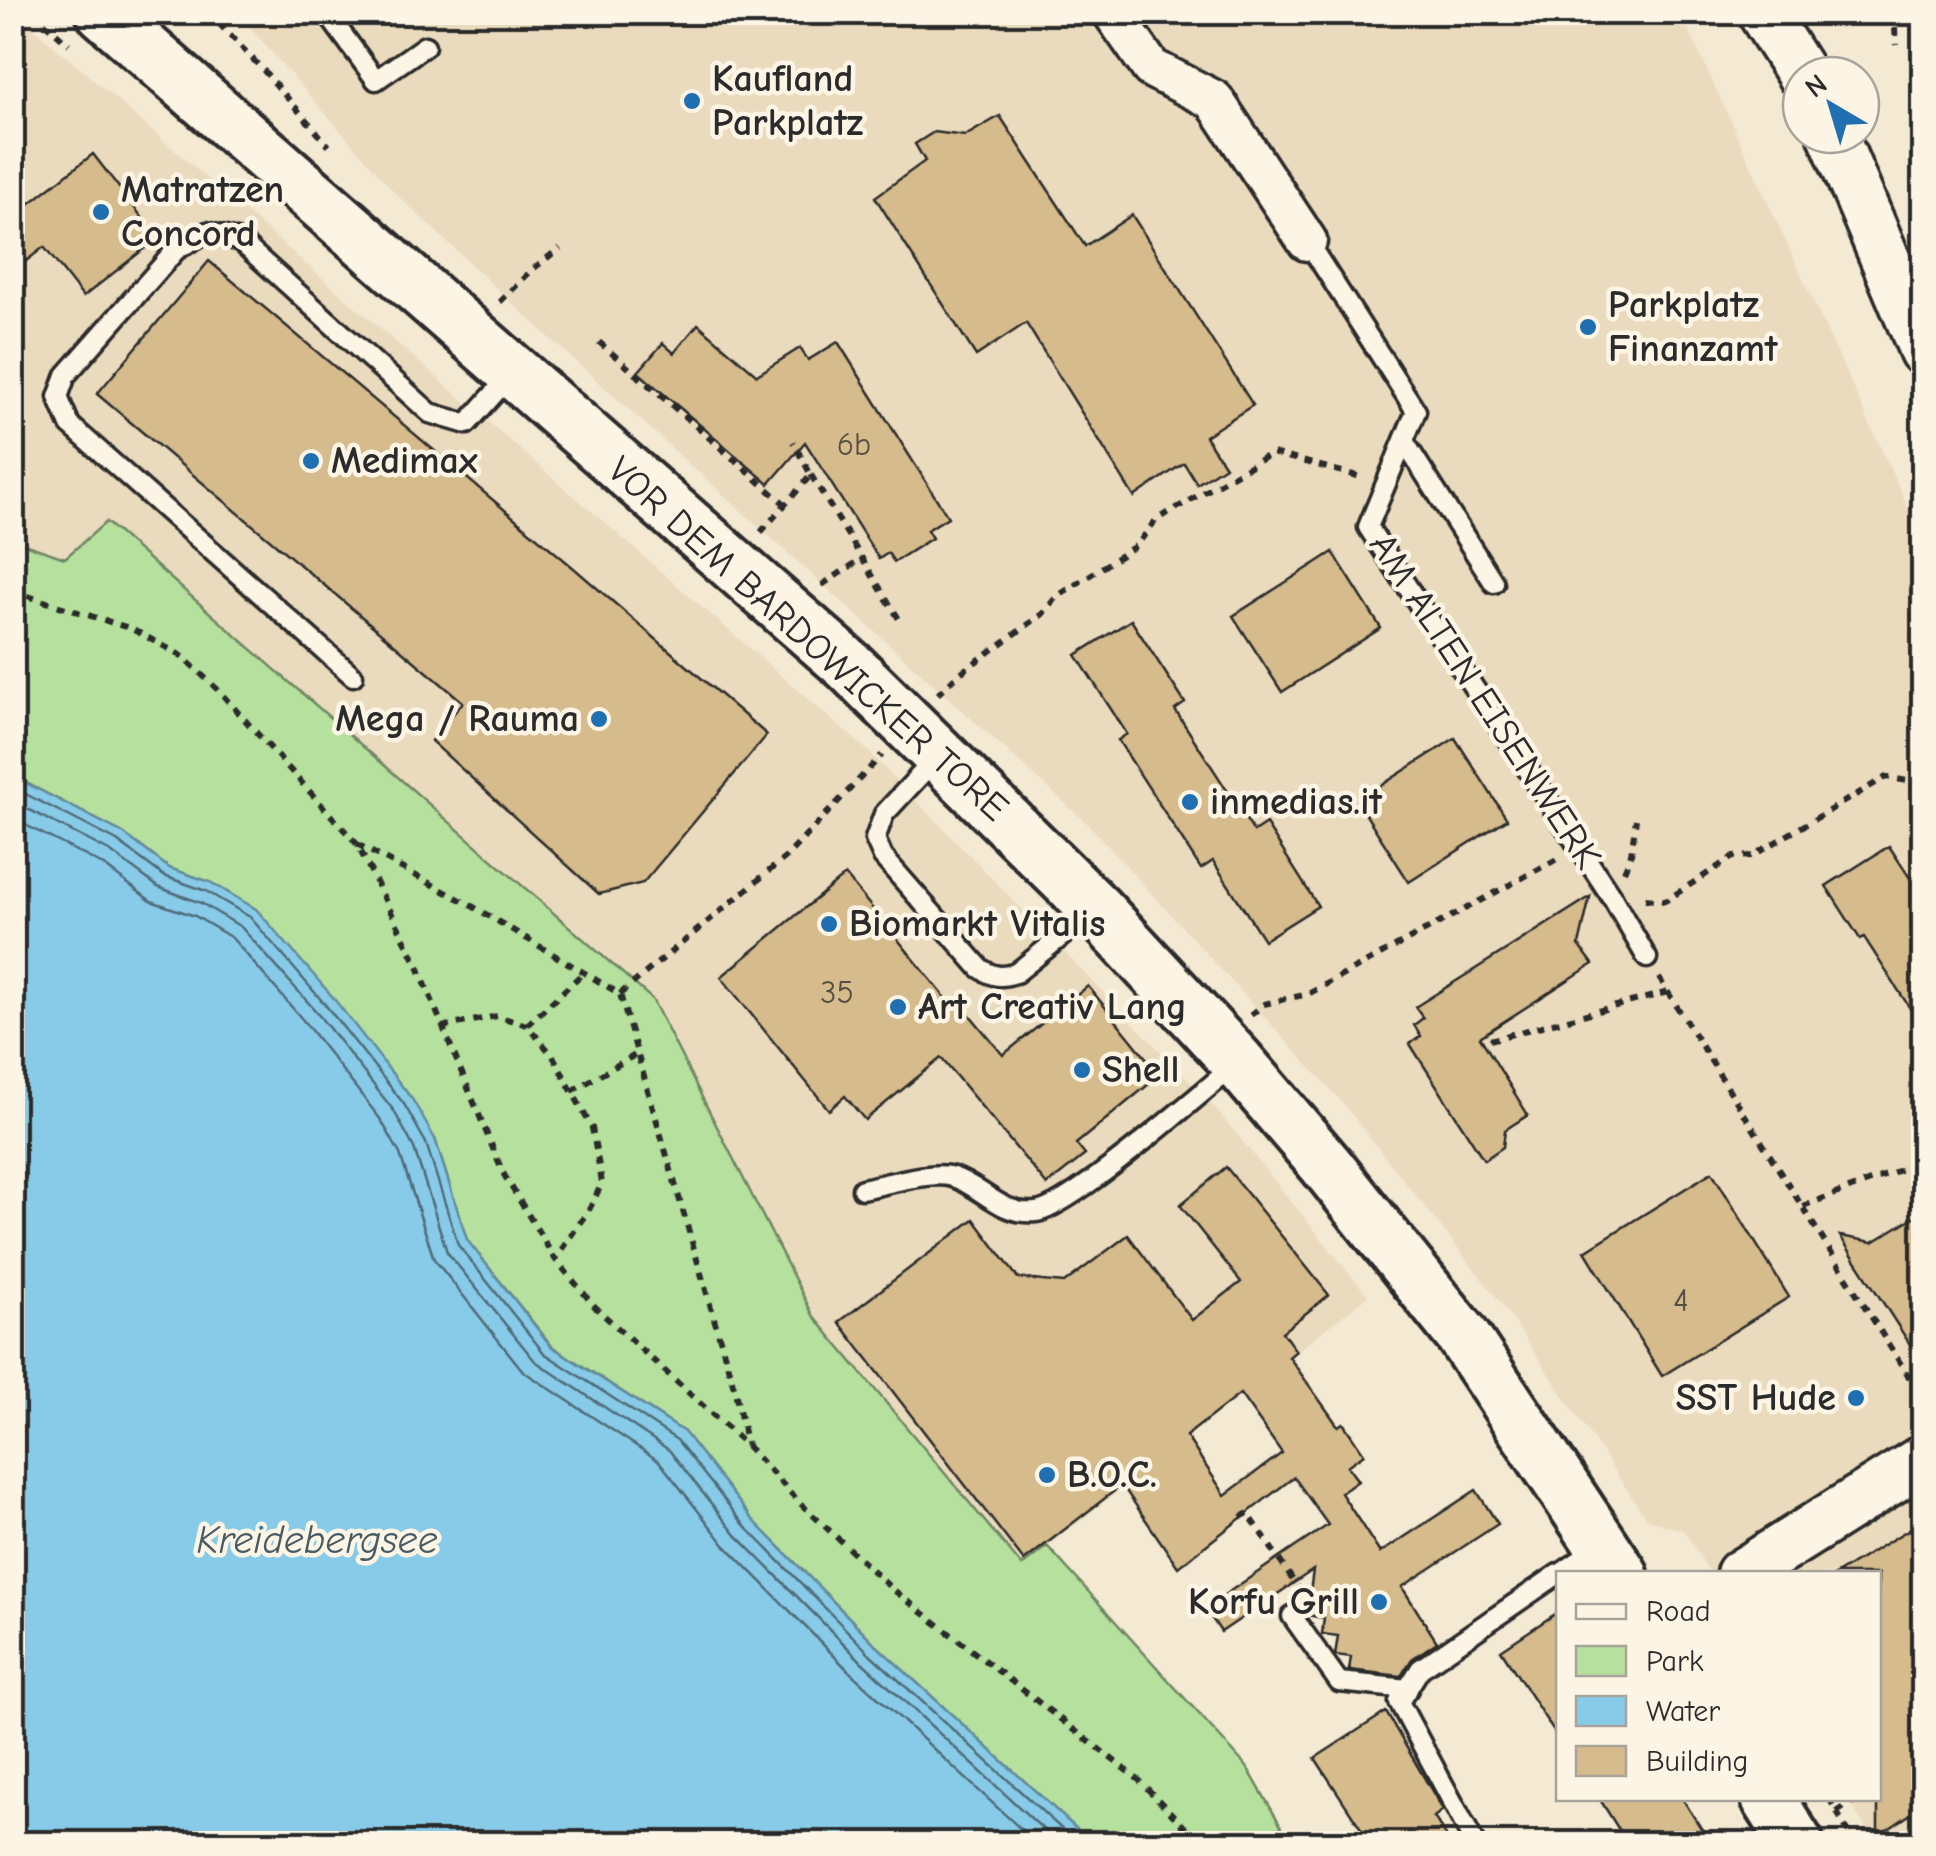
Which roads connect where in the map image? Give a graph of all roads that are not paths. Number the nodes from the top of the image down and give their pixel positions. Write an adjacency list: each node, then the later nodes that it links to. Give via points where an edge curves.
1 (326, 12): 5 (lane, via 376,80)
2 (1112, 12): 8 (street, AM ALTEN EISENWERK, via 1150,68 1214,100)
3 (1762, 12): 6 (street)
4 (90, 31): 10 (main road, VOR DEM BARDOWICKER TORE)
5 (425, 46)
6 (1789, 55)
7 (1841, 155): 9 (street)
8 (1307, 241): 11 (lane, AM ALTEN EISENWERK, via 1416,411)
9 (1924, 351)
10 (513, 373): 13 (lane, via 467,424 430,413 240,241 207,232 176,250 66,375 58,397 70,425); 14 (main road, VOR DEM BARDOWICKER TORE, via 849,666)
11 (1404, 441): 12 (lane); 16 (lane, AM ALTEN EISENWERK, via 1368,527)
12 (1494, 583)
13 (353, 676)
14 (914, 751): 15 (main road, VOR DEM BARDOWICKER TORE); 15 (lane, via 875,839 980,968 1002,978 1016,973)
15 (1096, 909): 17 (main road, VOR DEM BARDOWICKER TORE)
16 (1647, 958)
17 (1238, 1062): 18 (lane, via 1082,1188 1036,1212 1006,1208 938,1175); 20 (main road, VOR DEM BARDOWICKER TORE, via 1462,1335)
18 (862, 1189)
19 (1924, 1458): 21 (street)
20 (1612, 1559): 22 (lane)
21 (1760, 1566)
22 (1570, 1571)
23 (1556, 1576): 25 (lane, via 1420,1669)
24 (1292, 1616): 25 (lane, via 1338,1682)
25 (1408, 1689): 28 (lane, via 1399,1702)
26 (1773, 1801): 27 (main road)
27 (1817, 1828)
28 (1475, 1844)

